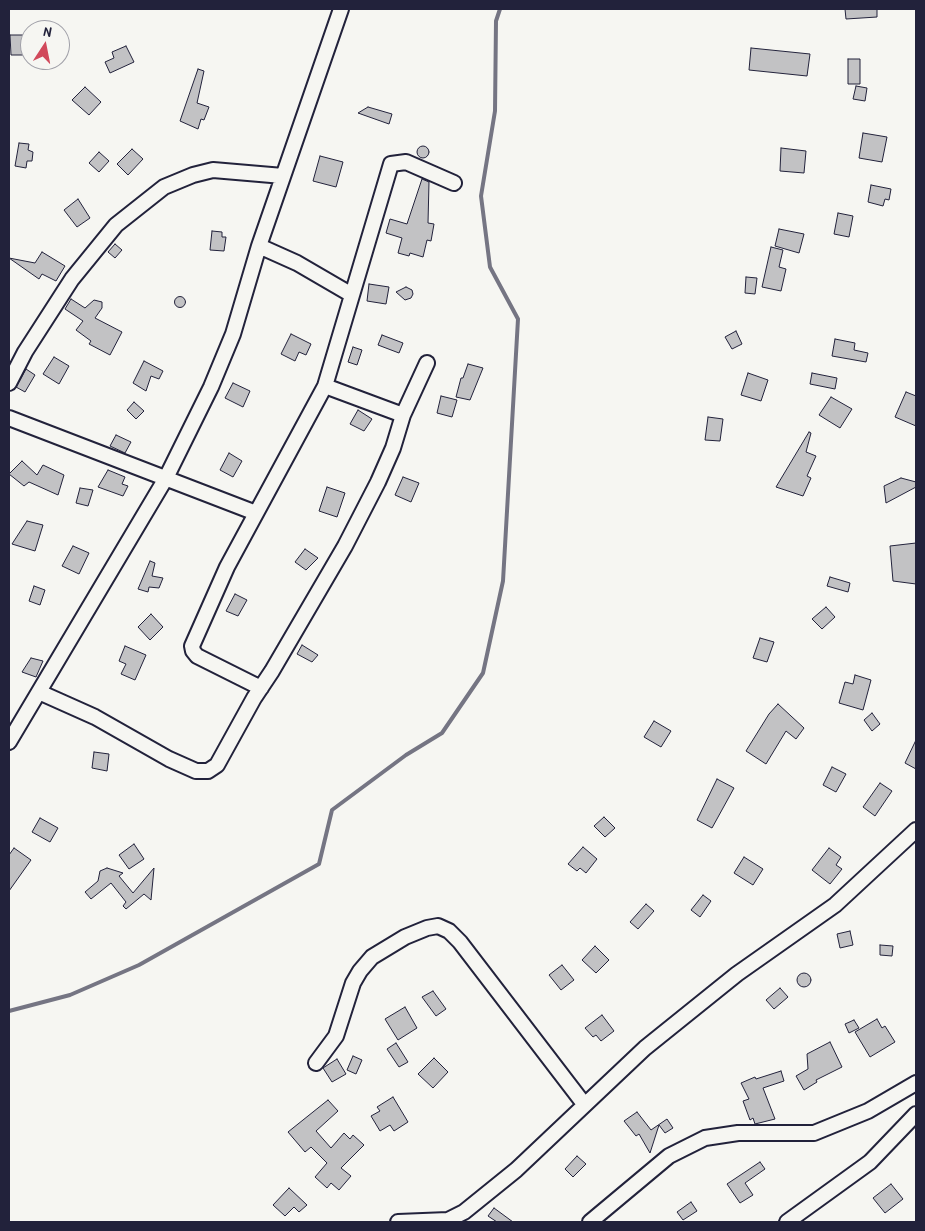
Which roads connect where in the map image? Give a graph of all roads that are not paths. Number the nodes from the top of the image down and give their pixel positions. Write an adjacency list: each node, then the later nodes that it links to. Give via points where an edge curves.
1 (341, 9): 2 (street)
2 (283, 176): 4 (street); 7 (street, via 213,170 164,187 116,225 72,279)
3 (454, 183): 5 (street, via 406,162 392,164)
4 (259, 246): 5 (street, via 297,263); 11 (street, via 233,334)
5 (352, 295): 8 (street)
6 (428, 363): 9 (street)
7 (9, 383)
8 (324, 386): 9 (street); 12 (street)
9 (403, 415): 13 (street, via 393,448 354,529)
10 (9, 418): 11 (street)
11 (166, 478): 12 (street); 14 (street)
12 (256, 513): 13 (street, via 192,646 197,656)
13 (261, 688): 14 (street, via 217,764 208,771 196,771 170,759 95,717)
14 (39, 692): 15 (street)
15 (9, 742)
16 (916, 830): 19 (street, via 835,905 737,974 645,1048)
17 (316, 1063): 19 (street, via 336,1036 353,983 372,957 405,937 438,926 460,942)
18 (916, 1083): 22 (street, via 868,1111 814,1133 738,1133 706,1138 669,1156)
19 (584, 1104): 21 (street, via 516,1170 464,1212 448,1220)
20 (916, 1114): 23 (street, via 870,1162)
21 (398, 1222)
22 (590, 1222)
23 (786, 1222)

